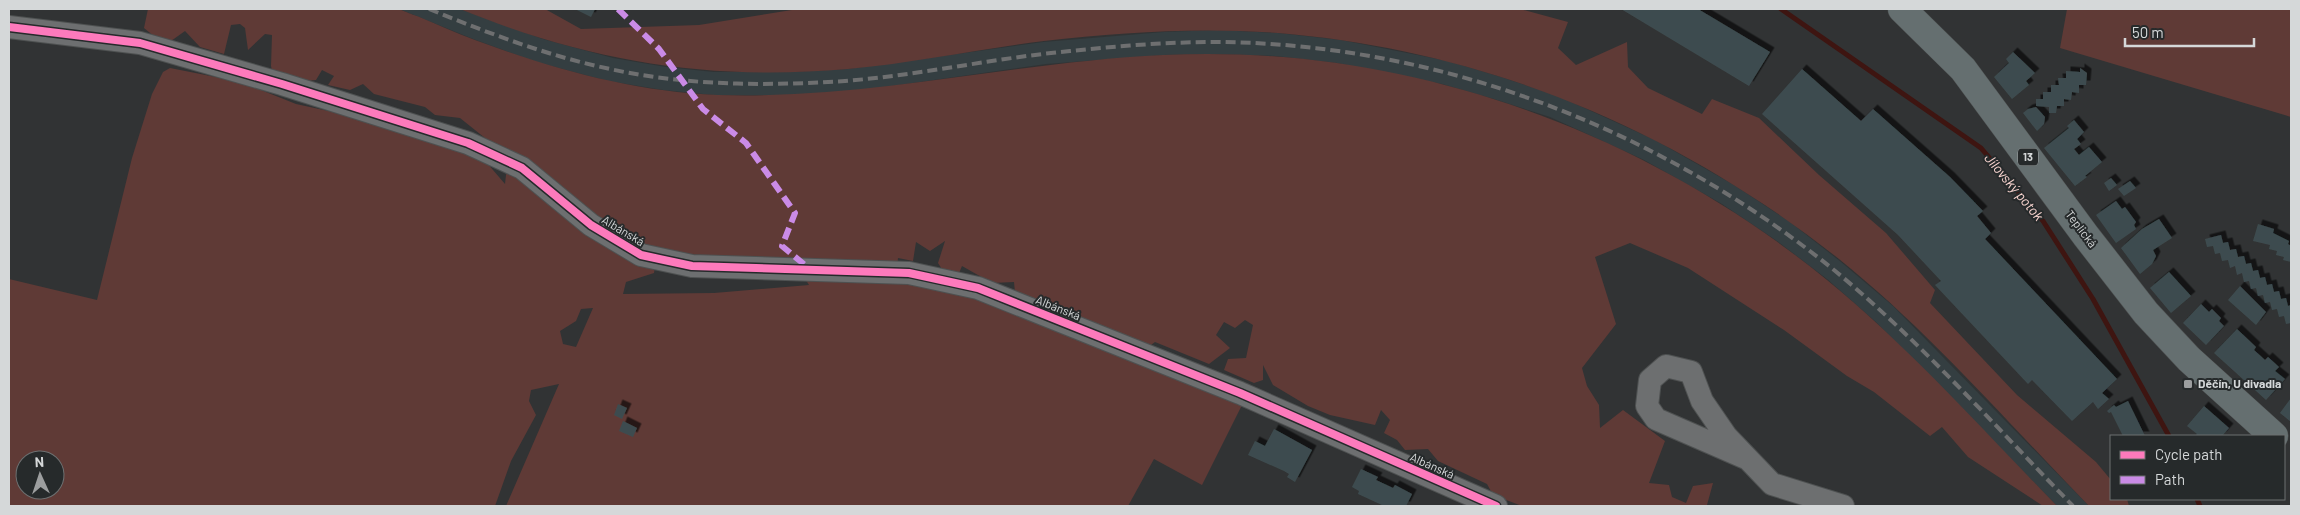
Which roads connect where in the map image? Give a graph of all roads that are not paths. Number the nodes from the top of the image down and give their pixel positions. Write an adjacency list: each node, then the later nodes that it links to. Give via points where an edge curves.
1 (1902, 9): 3 (main road, Teplická / 13, via 1963,69 2146,313 2189,359)
2 (9, 28): 5 (street, Albánská, via 140,43 468,143 522,168 591,225 641,255 692,266 909,273 978,288 1240,393)
3 (2273, 435)
4 (1748, 459): 4 (street, via 1726,436 1702,401 1692,372 1666,366 1650,380 1647,406 1656,420); 6 (street, via 1772,484)
5 (1496, 506)
6 (1843, 506)

